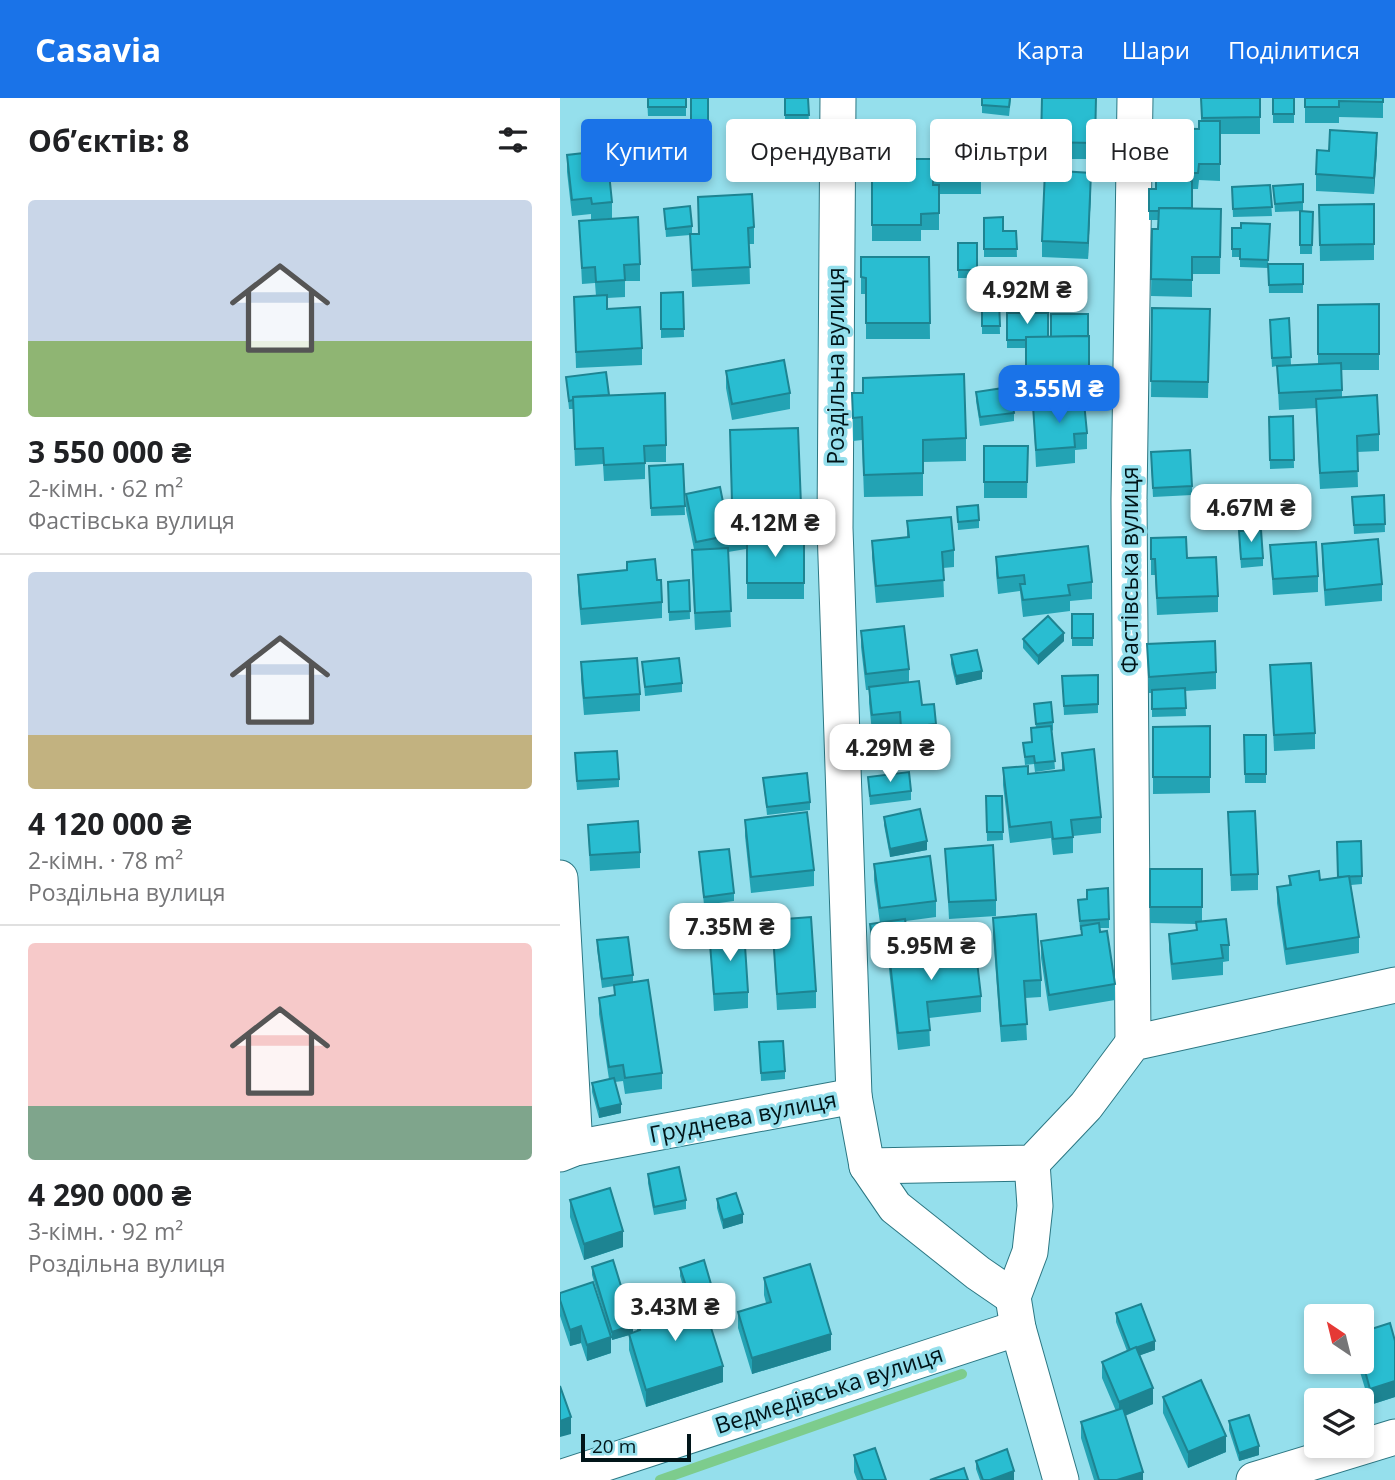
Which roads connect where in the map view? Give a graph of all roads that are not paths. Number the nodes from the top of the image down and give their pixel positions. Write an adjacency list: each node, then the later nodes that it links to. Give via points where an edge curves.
1 (838, 98): 6 (street, Роздільна вулиця, via 835,528)
2 (1135, 98): 5 (street, Фастівська вулиця, via 1129,500)
3 (560, 878): 7 (street)
4 (1395, 985): 5 (street)
5 (1133, 1043): 8 (street, via 1086,1106)
6 (854, 1096): 7 (street, Груднева вулиця); 9 (street, Груднева вулиця)
7 (567, 1151)
8 (1032, 1163): 9 (street); 10 (street, via 1035,1206)
9 (867, 1166): 10 (street, via 895,1207 978,1273)
10 (1016, 1312): 12 (street, Ведмедівська вулиця); 13 (street)
11 (1395, 1437): 14 (street)
12 (560, 1478)
13 (1060, 1480)
14 (1254, 1480)

